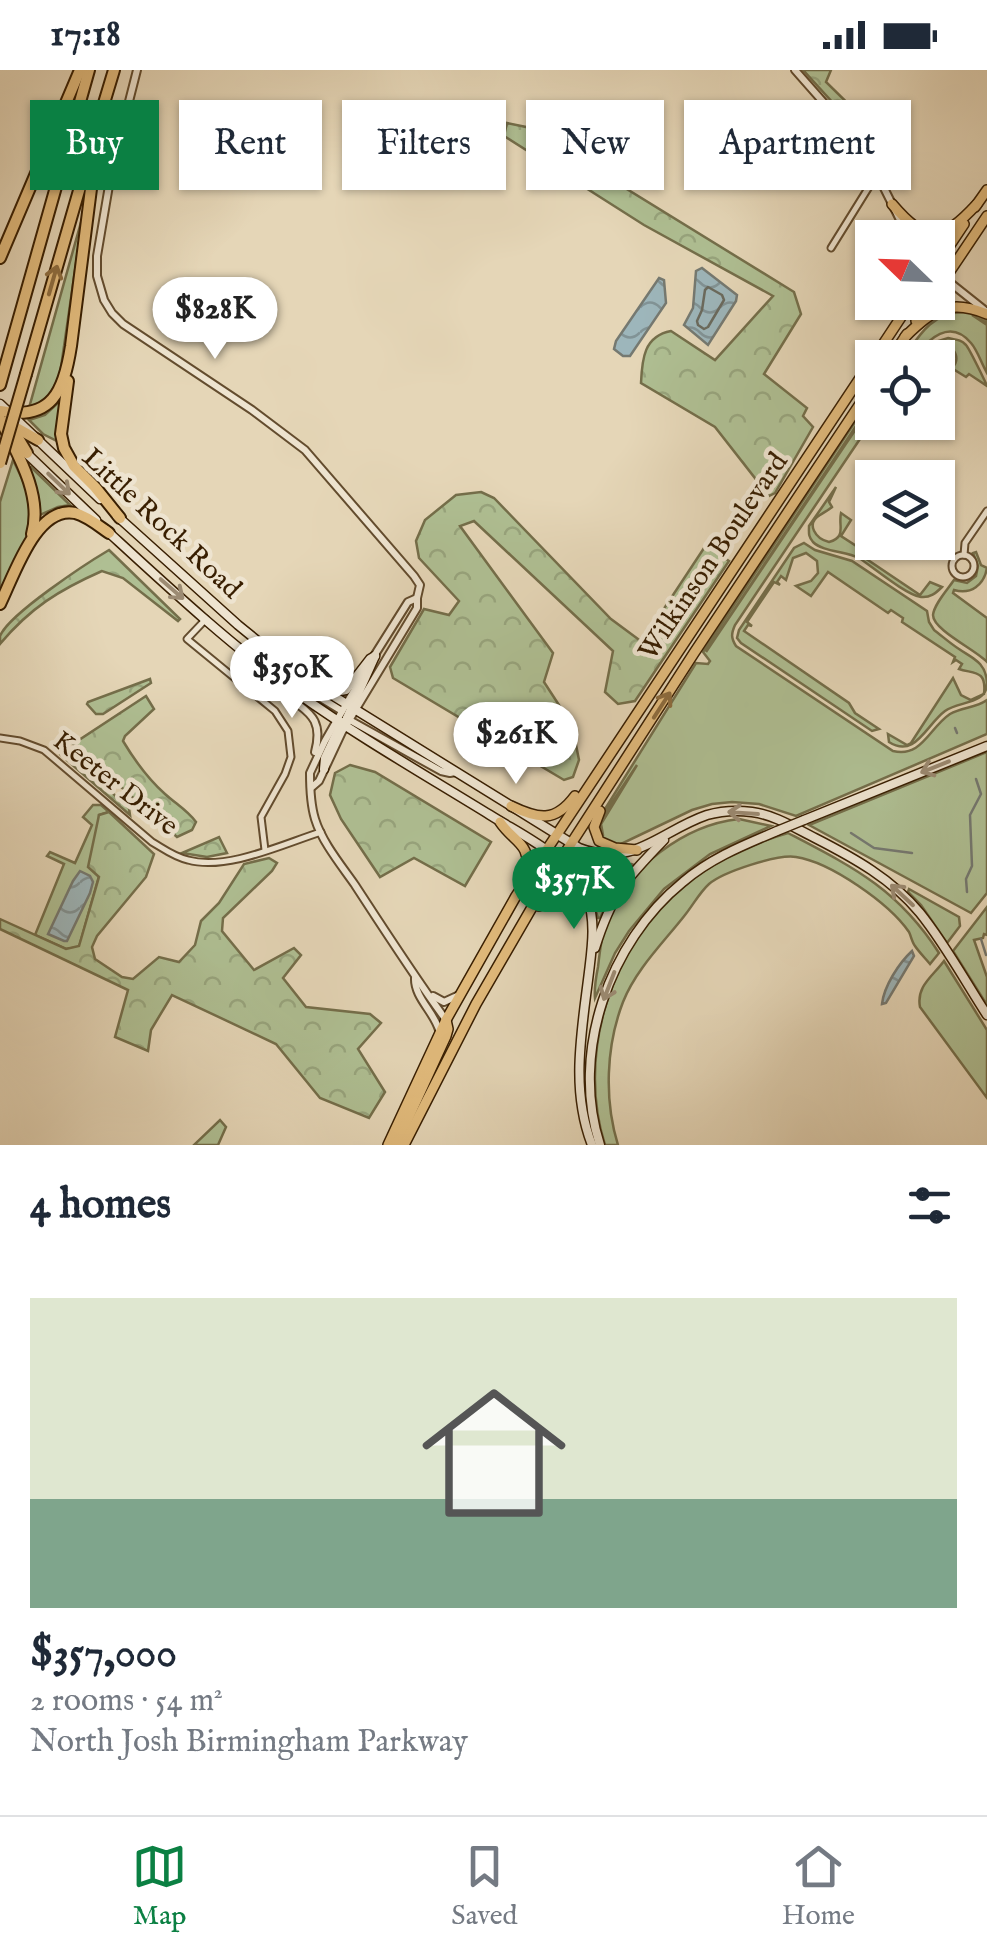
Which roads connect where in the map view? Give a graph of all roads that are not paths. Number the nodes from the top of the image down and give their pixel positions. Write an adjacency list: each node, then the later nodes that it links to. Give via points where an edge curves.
1 (80, 70): 19 (highway)
2 (88, 70): 27 (highway)
3 (114, 70): 6 (highway)
4 (137, 70): 41 (street, via 97,256 107,306 123,324 314,458 417,579)
5 (796, 70): 7 (street)
6 (105, 100)
7 (822, 100)
8 (79, 190): 33 (highway, one-way to 8, bridge)
9 (91, 190): 26 (highway)
10 (867, 190): 18 (street)
11 (885, 190): 13 (street)
12 (987, 190): 14 (main road)
13 (892, 204): 14 (main road, via 916,228 932,233 952,228); 16 (street)
14 (978, 204): 17 (main road)
15 (987, 216): 20 (main road)
16 (900, 220)
17 (955, 238)
18 (831, 248)
19 (0, 258)
20 (955, 258)
21 (955, 287): 22 (street)
22 (987, 313): 24 (main road, via 941,308)
23 (916, 320): 24 (main road)
24 (905, 337): 25 (main road)
25 (903, 340)
26 (72, 346): 30 (highway, via 49,404); 37 (highway, via 64,448)
27 (0, 385)
28 (855, 387): 34 (main road, Wilkinson Boulevard)
29 (855, 412): 35 (main road, Wilkinson Boulevard)
30 (3, 418): 31 (highway); 32 (highway); 39 (highway, via 33,498)
31 (38, 440): 37 (main road, Little Rock Road)
32 (26, 453): 38 (main road, Little Rock Road, one-way to 38)
33 (0, 463)
34 (792, 481): 35 (main road); 52 (main road, Wilkinson Boulevard)
35 (804, 489): 54 (main road, Wilkinson Boulevard, one-way to 35)
36 (987, 510): 40 (street)
37 (120, 518): 46 (main road, Little Rock Road)
38 (109, 533): 39 (highway, via 64,512 46,521); 43 (main road, Little Rock Road, one-way to 43)
39 (29, 544): 42 (highway)
40 (964, 555): 40 (street, via 974,566 962,577 952,565)
41 (416, 598): 44 (street); 47 (street, via 418,608)
42 (0, 604)
43 (206, 619): 45 (main road, Little Rock Road); 61 (street, via 187,640 275,711 291,741 289,766 261,817)
44 (375, 656): 46 (main road, via 345,690); 47 (main road)
45 (281, 680): 47 (main road, Little Rock Road); 51 (street, via 315,722)
46 (317, 686): 47 (main road, Little Rock Road)
47 (346, 715): 50 (main road); 51 (street); 55 (main road); 56 (main road)
48 (0, 738): 61 (street, Keeter Drive, via 44,750 180,858 214,863)
49 (987, 746): 79 (main road, one-way to 79, bridge, via 726,853 651,913 623,954 592,1045 590,1092)
50 (324, 768): 53 (street)
51 (312, 769): 53 (street)
52 (594, 777): 55 (main road, via 555,814); 58 (main road, Wilkinson Boulevard)
53 (312, 787): 57 (street)
54 (610, 787): 60 (main road, Wilkinson Boulevard); 63 (main road, via 594,824 596,836 605,846)
55 (510, 806): 58 (main road)
56 (500, 822): 62 (main road); 65 (main road, via 526,852)
57 (321, 832): 61 (street, Keeter Drive); 69 (street)
58 (556, 834): 60 (main road); 62 (main road, Wilkinson Boulevard)
59 (669, 835): 63 (main road); 68 (main road, via 617,892); 72 (main road, one-way to 59, via 920,913 857,860 769,816 731,810)
60 (572, 844): 63 (main road, via 601,854); 64 (main road, Wilkinson Boulevard)
61 (265, 850)
62 (545, 850): 64 (main road); 65 (main road, Wilkinson Boulevard)
63 (637, 850)
64 (561, 861): 66 (main road); 67 (main road, Wilkinson Boulevard)
65 (522, 887): 71 (main road, Wilkinson Boulevard)
66 (588, 899): 67 (main road, via 570,885 558,886); 68 (main road)
67 (523, 922): 77 (main road, Wilkinson Boulevard)
68 (590, 962): 78 (main road, via 579,1056 583,1118)
69 (415, 978): 70 (street); 74 (street)
70 (422, 985): 71 (street, via 441,1001); 73 (street)
71 (461, 992): 73 (main road, Wilkinson Boulevard)
72 (987, 1016)
73 (446, 1020): 74 (main road, Wilkinson Boulevard); 76 (main road, via 446,1036)
74 (438, 1036): 75 (main road, Wilkinson Boulevard)
75 (388, 1145)
76 (396, 1145)
77 (404, 1145)
78 (592, 1145)
79 (600, 1145)

